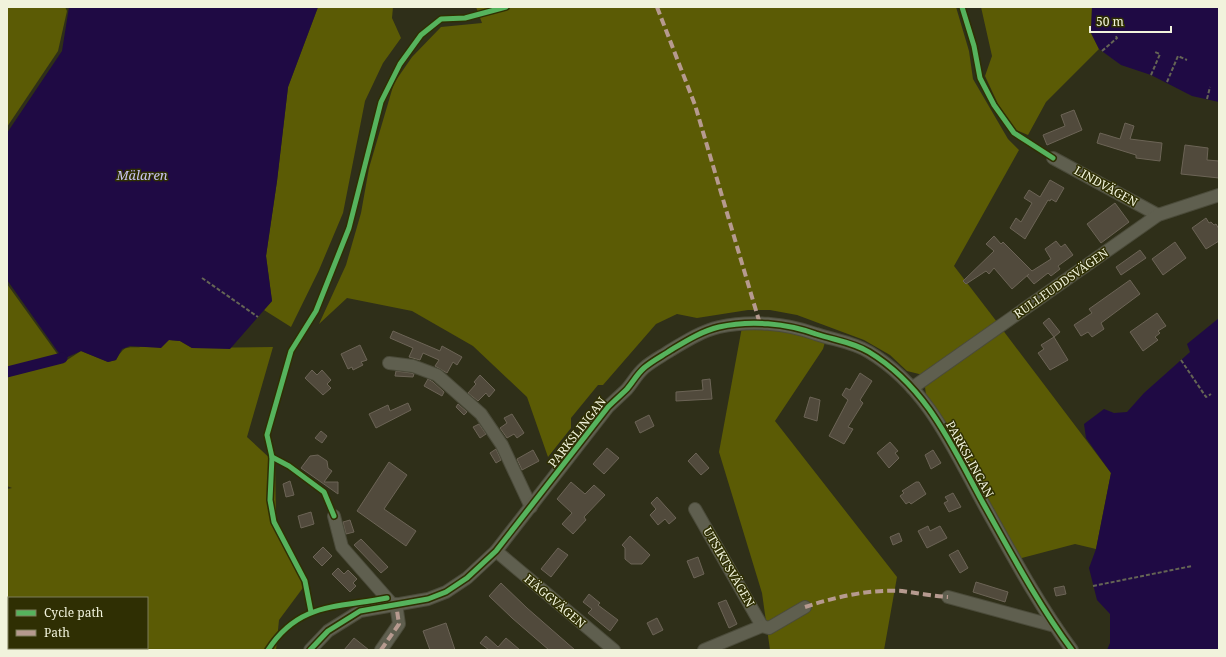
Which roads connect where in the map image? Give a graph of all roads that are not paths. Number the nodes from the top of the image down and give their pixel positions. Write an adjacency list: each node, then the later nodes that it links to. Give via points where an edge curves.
1 (1053, 158): 3 (street, LINDVÄGEN)
2 (1219, 195): 3 (street, RULLEUDDSVÄGEN)
3 (1158, 215): 5 (street, RULLEUDDSVÄGEN)
4 (389, 363): 6 (street, via 413,366 437,375 481,414 502,445)
5 (912, 388): 6 (street, PARKSLINGAN, via 870,352 852,343 788,326 740,324 718,328 693,337 642,369 608,407); 14 (street, PARKSLINGAN, via 948,436 1007,546)
6 (531, 507): 9 (street, PARKSLINGAN)
7 (695, 509): 13 (street, UTSIKTSVÄGEN)
8 (334, 516): 11 (street, via 342,547)
9 (496, 551): 11 (street, PARKSLINGAN, via 467,578 446,592 428,599); 17 (street, HÄGGVÄGEN)
10 (948, 597): 14 (street)
11 (394, 604): 15 (street, PARKSLINGAN, via 360,611 328,631); 16 (street, via 399,624)
12 (805, 607): 13 (street, via 769,628)
13 (762, 626): 18 (street)
14 (1055, 626): 19 (street, PARKSLINGAN)
15 (310, 650)
16 (381, 650)
17 (614, 650)
18 (704, 650)
19 (1072, 650)

